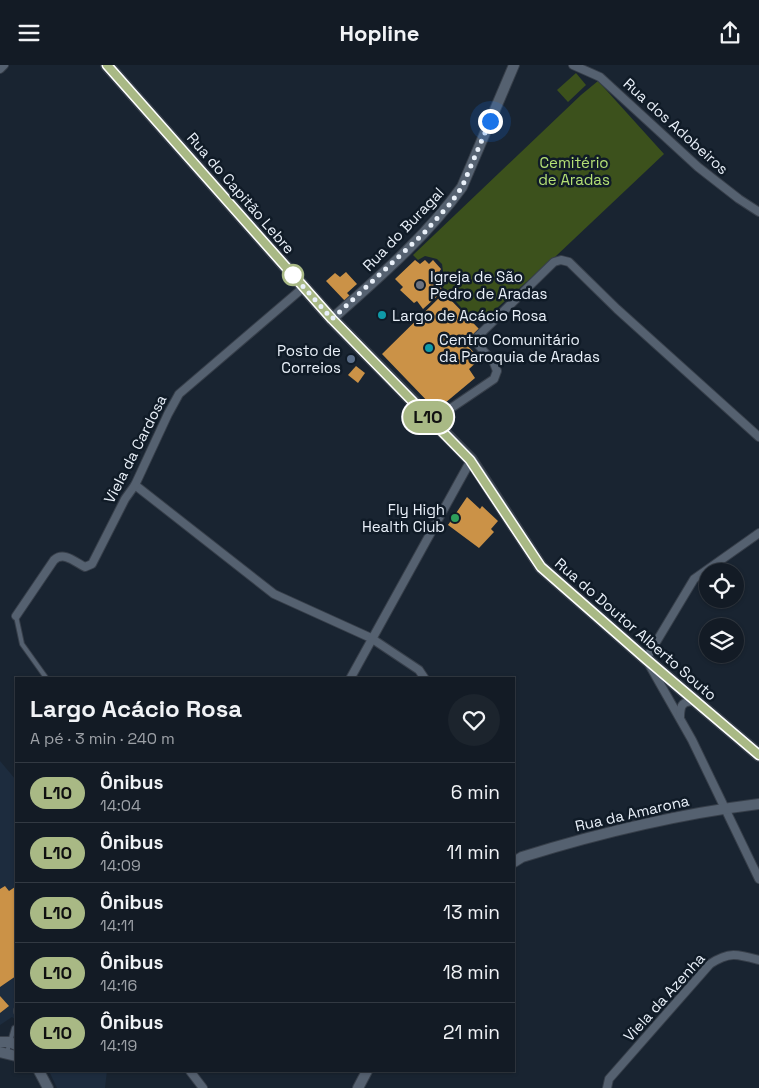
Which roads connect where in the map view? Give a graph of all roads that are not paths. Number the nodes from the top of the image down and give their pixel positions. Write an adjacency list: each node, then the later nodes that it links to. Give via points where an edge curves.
1 (4, 65): 5 (street)
2 (108, 65): 7 (main road, Rua do Capitão Lebre)
3 (514, 65): 8 (street, Rua do Buragal, via 462,187 450,204 423,234)
4 (573, 65): 6 (street, Rua dos Adobeiros, via 600,77 698,167)
5 (0, 69)
6 (759, 213)
7 (304, 287): 8 (main road, Rua do Capitão Lebre); 12 (street, Viela da Cardosa, via 179,394)
8 (332, 319): 9 (main road)
9 (432, 421): 10 (street, via 494,379 497,371 494,363 474,340 554,262 561,260 569,262); 11 (main road, Rua do Doutor Alberto Souto)
10 (759, 437)
11 (470, 460): 15 (street); 16 (main road, Rua do Doutor Alberto Souto, via 541,567)
12 (135, 485): 14 (street, Viela da Cardosa, via 92,565 85,567 58,556); 15 (street, via 274,594)
13 (759, 533): 16 (street, via 694,579)
14 (16, 616): 17 (lane, via 22,644)
15 (371, 638): 18 (street); 19 (street, via 419,670)
16 (646, 659): 20 (main road, Rua do Doutor Alberto Souto); 21 (street)
17 (46, 677)
18 (351, 677)
19 (424, 677)
20 (696, 701): 21 (street, via 683,703); 22 (main road, Rua do Doutor Alberto Souto)
21 (680, 718): 24 (street)
22 (759, 755)
23 (759, 803): 24 (street, Rua da Amarona)
24 (724, 808): 25 (street, Rua da Amarona, via 577,840); 26 (street)
25 (515, 861)
26 (759, 879)
27 (759, 960): 36 (street, Viela da Azenha, via 739,955 722,956 710,964 609,1079)
28 (15, 1028): 29 (lane)
29 (8, 1048)
30 (40, 1072): 33 (street)
31 (191, 1072): 34 (street)
32 (367, 1072): 35 (street)
33 (48, 1088)
34 (203, 1088)
35 (359, 1088)
36 (607, 1088)

